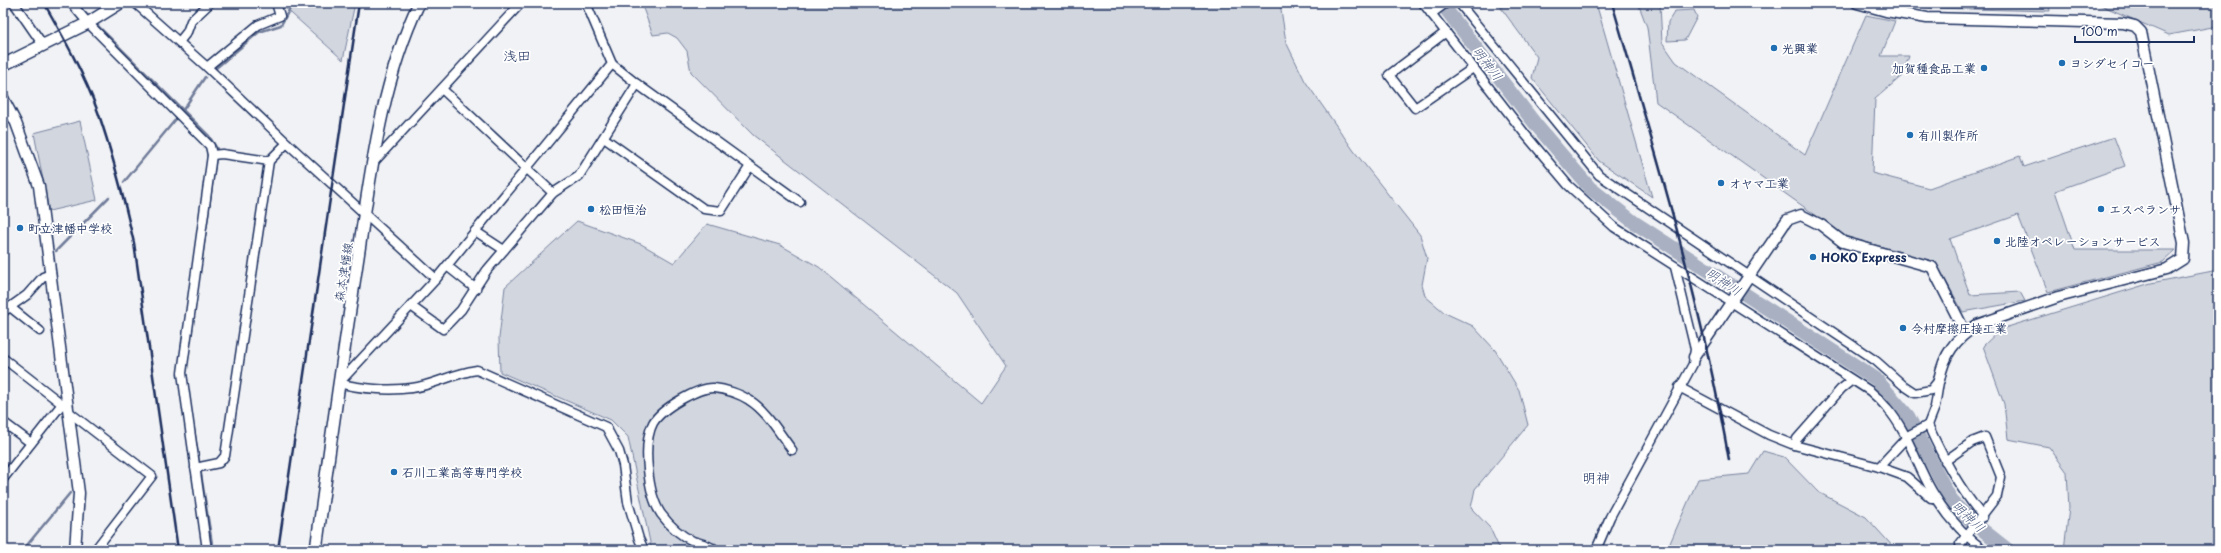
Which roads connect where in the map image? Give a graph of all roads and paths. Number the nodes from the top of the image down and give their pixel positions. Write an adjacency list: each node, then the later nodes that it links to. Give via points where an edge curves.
1 (14, 3): 18 (street)
2 (71, 3): 15 (street)
3 (120, 3): 15 (main road)
4 (135, 3): 17 (street)
5 (276, 3): 21 (street, via 280,16 258,25)
6 (419, 3): 30 (main road, 森本津幡線, via 410,21 385,96)
7 (521, 3): 24 (street)
8 (586, 3): 19 (street)
9 (1423, 3): 14 (street)
10 (1446, 3): 14 (street)
11 (1459, 3): 42 (street, via 1599,175)
12 (1857, 3): 49 (street, via 1927,18 2123,23 2135,26 2142,32 2184,243 2182,260 2166,269 2058,297 1986,321)
13 (208, 5): 17 (street, via 191,21 188,32)
14 (1433, 13): 16 (street)
15 (92, 21): 18 (main road); 28 (street)
16 (1446, 32): 22 (street); 22 (street, via 1389,75 1397,86 1415,108)
17 (178, 42): 21 (street)
18 (43, 45): 20 (main road)
19 (612, 64): 23 (street); 32 (street)
20 (3, 65)
21 (207, 67): 27 (street)
22 (1473, 68): 39 (street, via 1568,185 1614,227)
23 (637, 84): 26 (street); 31 (street)
24 (442, 88): 30 (street); 32 (street)
25 (3, 98): 40 (street, via 16,123 39,186)
26 (604, 138): 31 (street, via 704,209 721,211); 33 (street, via 579,176)
27 (287, 143): 29 (street); 35 (street)
28 (216, 155): 29 (street); 73 (street, via 182,373)
29 (269, 161): 65 (street, via 225,456 219,463)
30 (372, 164): 35 (main road, 森本津幡線)
31 (750, 166): 34 (street)
32 (527, 168): 33 (street); 36 (street)
33 (552, 193): 37 (street)
34 (800, 202)
35 (364, 213): 41 (street); 54 (main road, 森本津幡線)
36 (475, 231): 37 (street); 38 (street)
37 (504, 250): 43 (street, via 487,270)
38 (446, 266): 41 (street); 43 (street)
39 (1675, 267): 44 (street); 50 (street, via 1695,349)
40 (51, 274): 46 (street, via 43,277 27,295); 56 (street)
41 (436, 279): 45 (street)
42 (1746, 279): 44 (street); 49 (street, via 1787,220 1801,215 1821,224 1842,242 1932,268); 53 (street, via 1876,360 1915,393 1931,390)
43 (476, 289): 45 (street, via 462,310 443,329)
44 (1732, 300): 50 (street); 52 (street)
45 (411, 306): 54 (street)
46 (10, 307): 47 (street); 48 (street)
47 (3, 312)
48 (40, 331)
49 (1965, 332): 53 (street, via 1942,364)
50 (1694, 357): 55 (street, via 1693,364)
51 (3, 358): 56 (street)
52 (1851, 380): 60 (street, via 1870,391 1888,408); 62 (street)
53 (1939, 380): 59 (street, via 1935,407)
54 (339, 382): 74 (main road, 森本津幡線); 75 (street, via 355,388 412,388 477,370 606,427 624,465 628,502)
55 (1679, 387): 62 (street, via 1769,435); 77 (street, via 1610,517)
56 (65, 403): 57 (street); 61 (street)
57 (69, 412): 71 (street, via 79,493); 72 (street, via 152,476)
58 (3, 422): 61 (street)
59 (1928, 425): 60 (street); 64 (street)
60 (1907, 437): 66 (street); 68 (street)
61 (31, 443): 67 (street)
62 (1794, 445): 66 (street)
63 (792, 450): 76 (street, via 760,409 748,399 714,388 701,390 682,399 654,422 648,436 652,495 661,513 676,531)
64 (1945, 461): 69 (street, via 1962,491); 69 (street, via 1972,442 1985,437 2001,477 1997,496)
65 (199, 467)
66 (1879, 467): 68 (street, via 1907,477 1931,498)
67 (3, 478)
68 (1936, 498): 70 (street, via 1950,519)
69 (1982, 518): 70 (street)
70 (1969, 534): 78 (street, via 1960,544); 79 (street)
71 (75, 550)
72 (95, 550)
73 (207, 550)
74 (316, 550)
75 (644, 550)
76 (715, 550)
77 (1596, 550)
78 (1964, 550)
79 (1984, 550)

